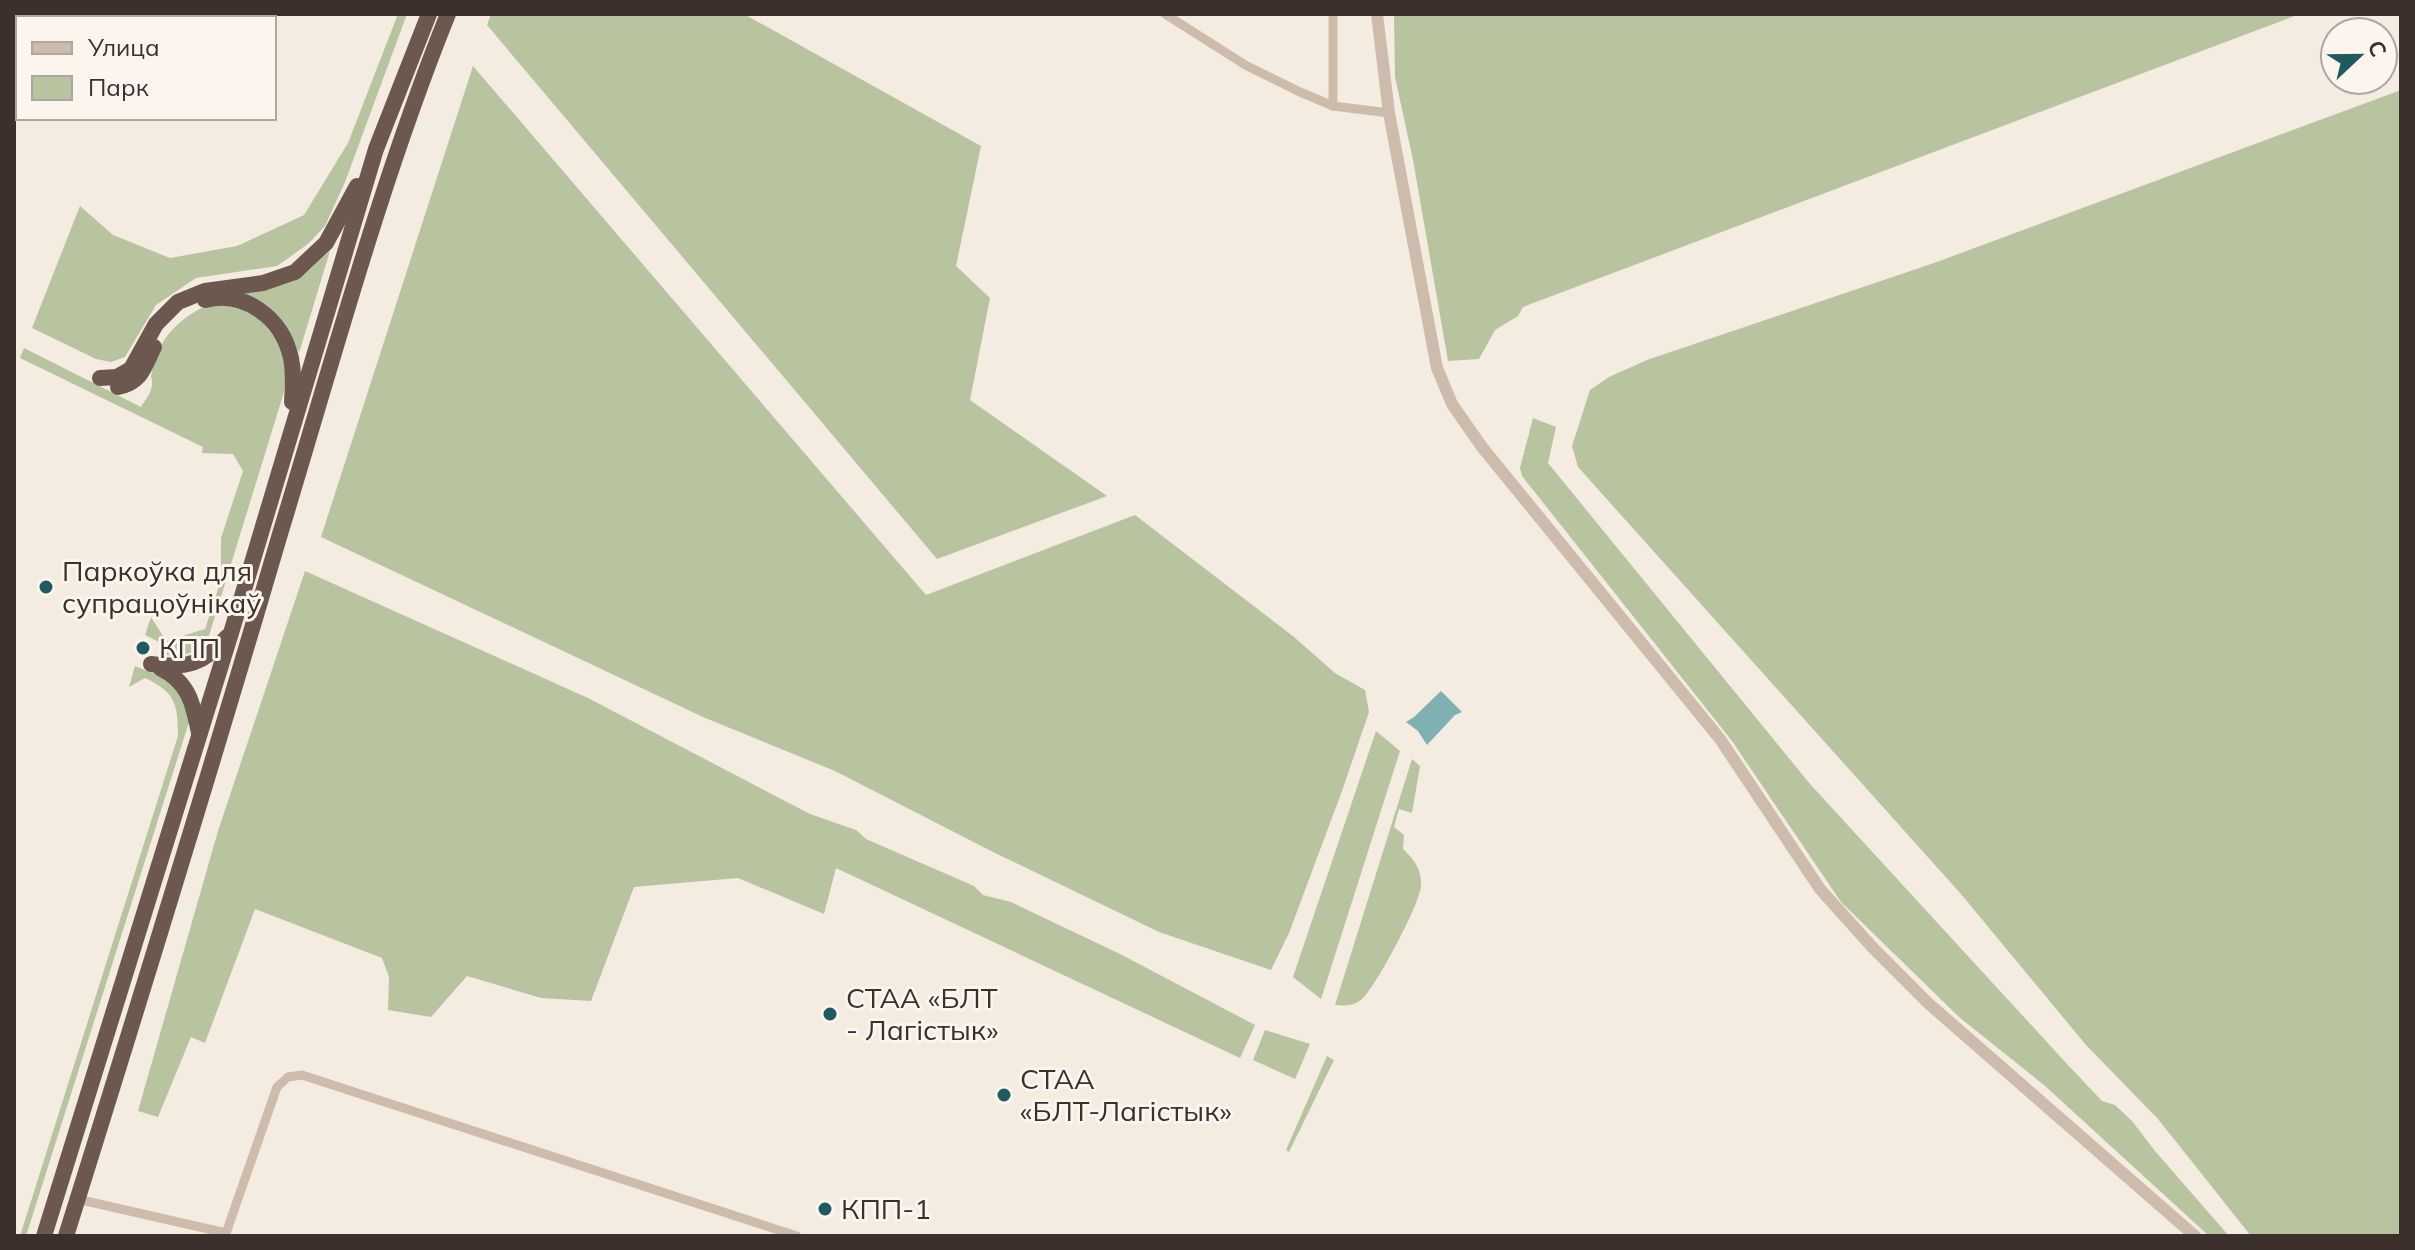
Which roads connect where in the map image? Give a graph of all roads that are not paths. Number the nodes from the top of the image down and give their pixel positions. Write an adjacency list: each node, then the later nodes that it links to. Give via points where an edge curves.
1 (429, 14): 8 (highway)
2 (448, 14): 14 (highway, via 384,189)
3 (1165, 14): 6 (street, via 1247,66)
4 (1333, 14): 6 (street)
5 (1377, 14): 7 (street)
6 (1333, 106): 7 (street)
7 (1389, 113): 18 (street, via 1437,368 1466,426 1720,739 1820,889 1873,948 1957,1029)
8 (376, 149): 9 (highway, via 326,243 311,260 281,279 205,291 178,302 156,324 131,369); 11 (highway)
9 (100, 378)
10 (118, 387): 11 (highway, via 140,378 160,336 185,309 215,298 233,299 261,311 284,337 293,377)
11 (290, 430): 12 (highway)
12 (231, 633): 13 (highway); 13 (highway, via 196,662 175,668 151,664 172,674 187,690)
13 (199, 734): 15 (highway)
14 (77, 1199): 16 (highway); 17 (street, via 226,1233 277,1087 288,1077 302,1075)
15 (44, 1236)
16 (66, 1236)
17 (797, 1236)
18 (2195, 1236)

